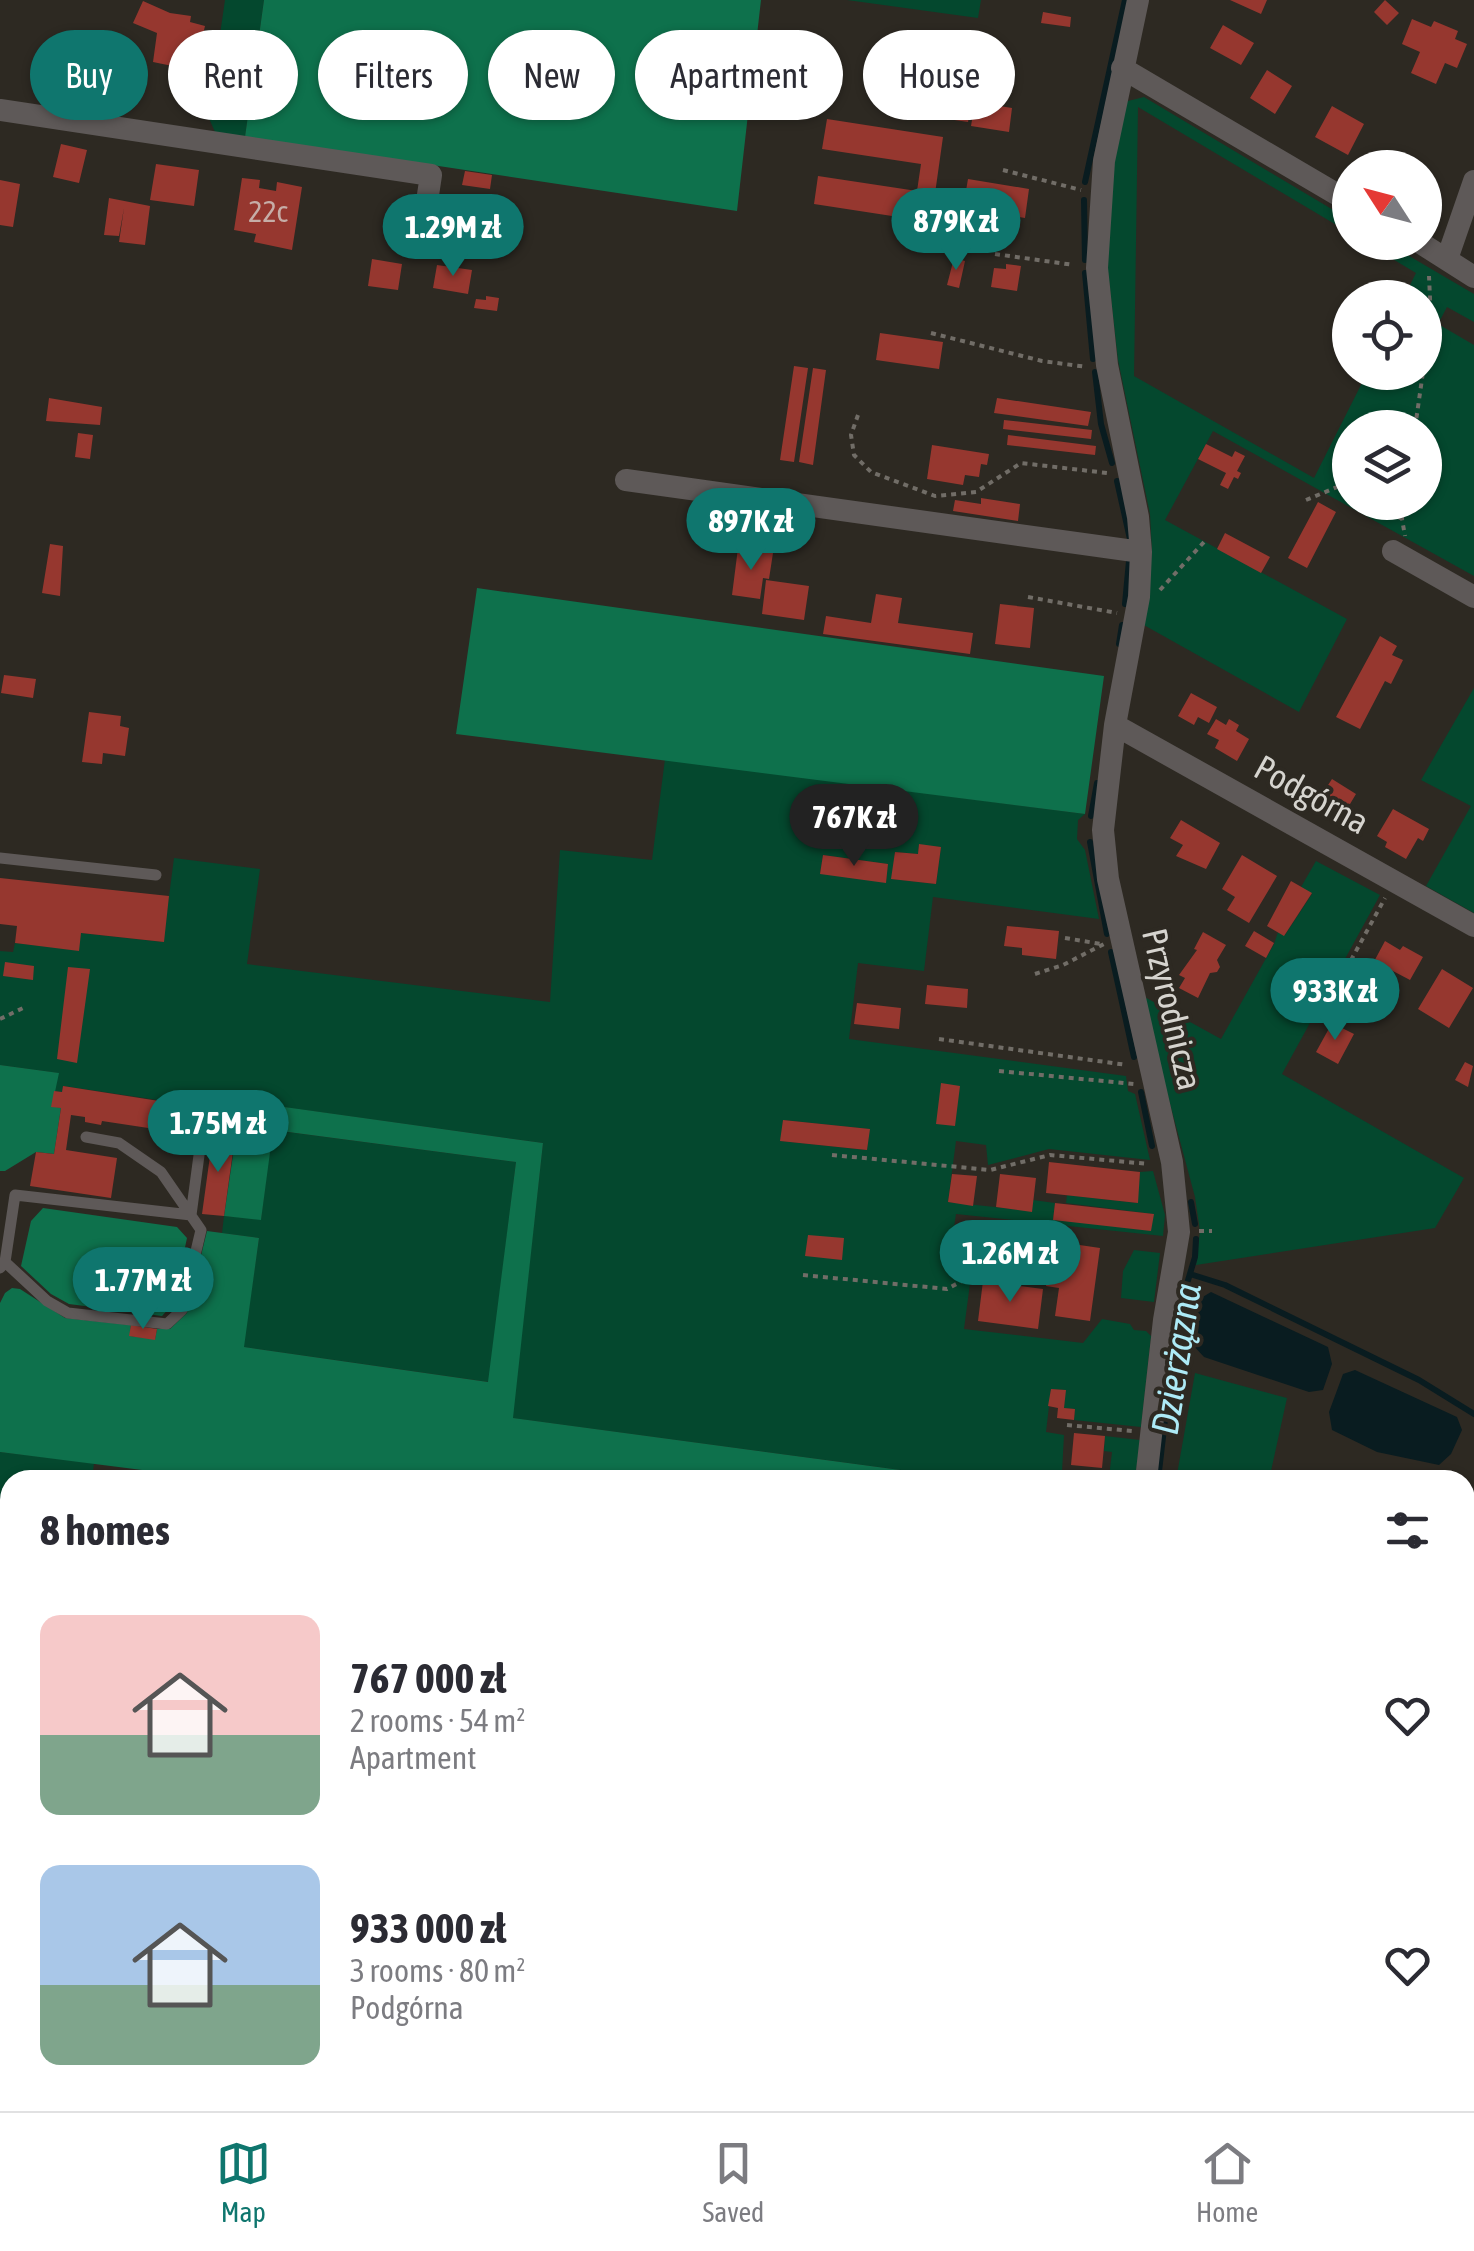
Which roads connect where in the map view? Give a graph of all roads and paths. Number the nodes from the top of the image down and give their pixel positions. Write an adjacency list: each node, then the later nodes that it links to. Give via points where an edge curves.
1 (1138, 0): 2 (street, Przyrodnicza)
2 (1122, 68): 6 (street); 7 (street, Przyrodnicza)
3 (0, 110): 8 (street, via 430,175)
4 (1003, 170): 7 (path)
5 (1474, 180): 9 (street)
6 (1332, 191)
7 (1101, 193): 12 (street, Przyrodnicza)
8 (424, 228)
9 (1442, 232)
10 (995, 254): 12 (path)
11 (1442, 257): 13 (street)
12 (1097, 268): 15 (street, Przyrodnicza)
13 (1474, 277)
14 (931, 332): 15 (path, via 1042,361)
15 (1107, 366): 17 (street, Przyrodnicza)
16 (858, 415): 17 (path, via 851,434 854,455 871,472 935,496 976,492 1022,464 1108,473)
17 (1128, 468): 23 (street, Przyrodnicza)
18 (626, 480): 23 (street)
19 (1332, 489): 20 (path)
20 (1306, 500)
21 (1402, 520): 24 (path)
22 (1204, 542): 27 (path)
23 (1141, 552): 27 (street, Przyrodnicza)
24 (1402, 556): 26 (street)
25 (1028, 597): 27 (path)
26 (1474, 597)
27 (1137, 607): 28 (street, Przyrodnicza)
28 (1115, 725): 31 (street, Podgórna); 34 (street, Przyrodnicza, via 1103,830)
29 (0, 858): 30 (lane)
30 (156, 875)
31 (1394, 880): 32 (street, Podgórna); 36 (path)
32 (1474, 926)
33 (1064, 938): 34 (path)
34 (1112, 942): 35 (path); 41 (street, Przyrodnicza)
35 (1035, 974)
36 (1328, 1004)
37 (23, 1008): 38 (path)
38 (0, 1019)
39 (939, 1039): 41 (path)
40 (999, 1071): 41 (path, via 1127,1084)
41 (1151, 1073): 45 (street, Przyrodnicza)
42 (204, 1118): 46 (lane)
43 (86, 1137): 46 (lane, via 118,1142 161,1172)
44 (832, 1155): 45 (path, via 990,1170 1050,1155)
45 (1172, 1162): 51 (street, Przyrodnicza, via 1179,1232)
46 (190, 1215): 48 (lane, via 16,1195); 48 (lane, via 201,1230 182,1310 166,1324 68,1312)
47 (1001, 1260): 49 (path, via 947,1289)
48 (2, 1265)
49 (803, 1275)
50 (1067, 1425): 51 (path)
51 (1151, 1433): 52 (street, Przyrodnicza)
52 (1147, 1470)

